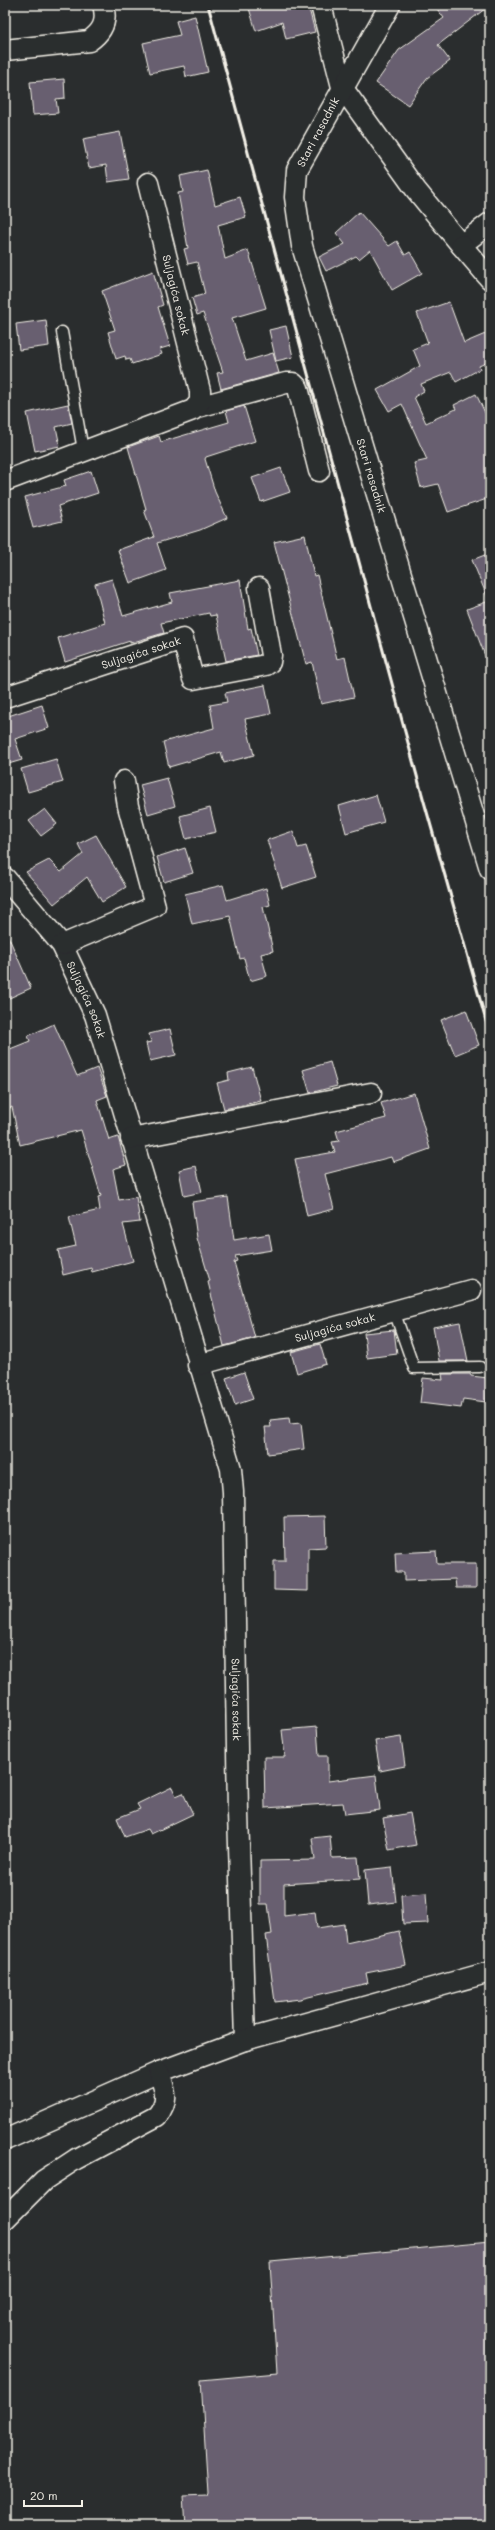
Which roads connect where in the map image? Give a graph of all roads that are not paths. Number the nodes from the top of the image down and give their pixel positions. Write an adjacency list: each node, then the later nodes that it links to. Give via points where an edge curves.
1 (103, 5): 4 (street, via 106,15 104,26 89,41)
2 (321, 5): 5 (street, Stari rasadnik)
3 (390, 5): 5 (street, Stari rasadnik)
4 (5, 50)
5 (342, 87): 8 (street, Stari rasadnik, via 416,190); 18 (street, Stari rasadnik, via 297,170 295,197 302,246)
6 (148, 183): 11 (street, Suljagića sokak, via 200,391)
7 (490, 223): 8 (street)
8 (461, 245): 9 (street, Stari rasadnik)
9 (490, 279)
10 (62, 332): 12 (lane)
11 (198, 407): 12 (street); 13 (street, via 293,383 298,388)
12 (83, 450): 14 (street)
13 (319, 471)
14 (5, 481)
15 (259, 588): 16 (street, Suljagića sokak, via 271,655 270,662 266,665 194,679 183,639)
16 (5, 697)
17 (124, 781): 20 (street, via 128,806 156,906)
18 (490, 870)
19 (5, 878): 20 (street, Suljagića sokak)
20 (62, 945): 22 (street, Suljagića sokak, via 95,1015)
21 (371, 1093): 22 (street)
22 (131, 1140): 25 (street, Suljagića sokak)
23 (471, 1290): 24 (street, Suljagića sokak)
24 (394, 1311): 25 (street, Suljagića sokak); 26 (lane, via 414,1368)
25 (198, 1365): 28 (street, Suljagića sokak, via 231,1469 233,1492 238,1813)
26 (480, 1367)
27 (490, 1972): 28 (street)
28 (245, 2040): 29 (street)
29 (159, 2072): 30 (street); 31 (street, via 166,2097 165,2106 157,2116 76,2159 44,2180)
30 (5, 2140)
31 (5, 2219)

